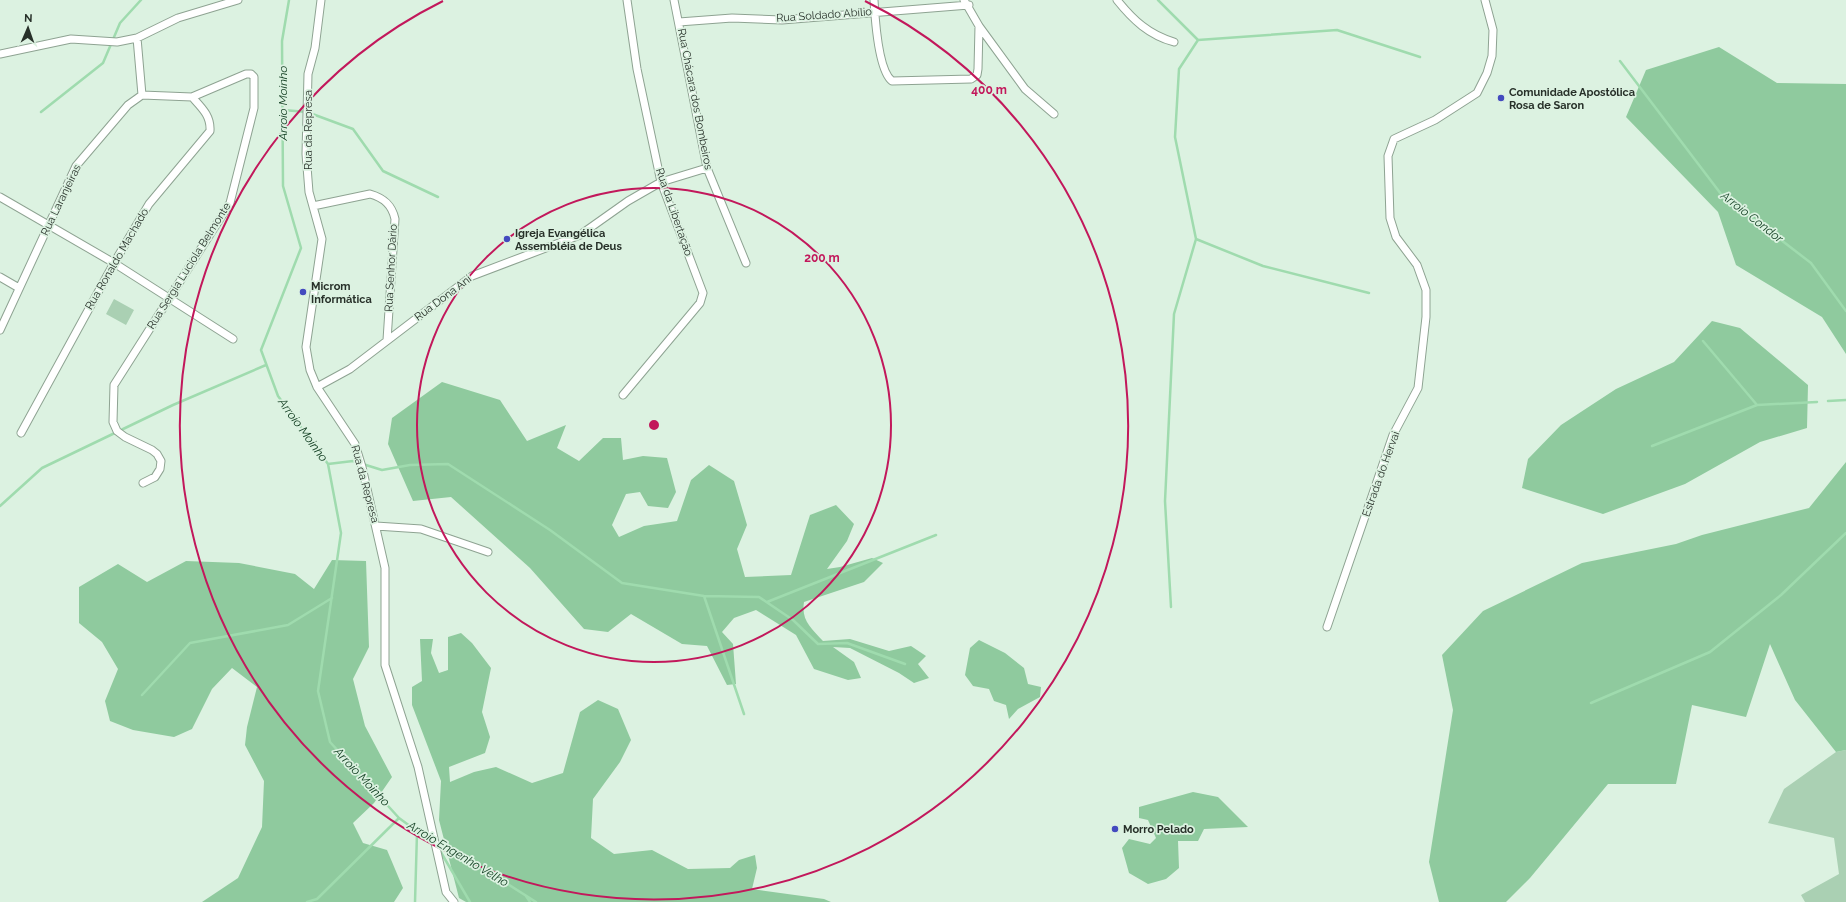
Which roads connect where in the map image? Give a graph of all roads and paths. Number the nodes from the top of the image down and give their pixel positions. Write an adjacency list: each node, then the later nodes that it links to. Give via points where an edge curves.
1 (238, 0): 12 (street, via 178,18)
2 (321, 0): 21 (street, Rua da Represa, via 315,48 308,74 306,154 309,192)
3 (627, 0): 19 (street, Rua da Libertação, via 637,69)
4 (674, 0): 10 (street, Rua Chácara dos Bombeiros)
5 (874, 0): 9 (street)
6 (1117, 0): 13 (street, via 1129,15 1157,37)
7 (1486, 0): 37 (street, Estrada do Hervai, via 1493,30 1492,56 1477,93 1435,120 1394,139 1388,156 1390,218 1396,237 1417,266 1426,290 1426,318 1418,388 1393,436)
8 (966, 2): 9 (street, Rua Soldado Abílio); 11 (street)
9 (875, 11): 10 (street, Rua Soldado Abílio, via 782,20 732,18); 11 (street, via 882,58 887,77 892,81 971,79 977,75 978,69)
10 (679, 22): 18 (street, Rua Chácara dos Bombeiros)
11 (979, 26): 17 (street, via 1026,89)
12 (137, 38): 14 (street, via 116,42 71,39); 15 (street)
13 (1174, 42)
14 (0, 54)
15 (142, 95): 16 (street); 22 (street, Rua Laranjeiras, via 128,105 76,166)
16 (192, 98): 23 (street, Rua Ronaldo Machado, via 208,115 210,131 149,204); 27 (street, Rua Sergia Luciola Belmonte, via 246,74 252,74 254,77 254,108 230,203)
17 (1054, 114)
18 (707, 168): 19 (street, Rua Dona Ani); 24 (street, Rua Chácara dos Bombeiros)
19 (661, 182): 30 (street, Rua Dona Ani, via 628,200 580,235 472,276); 32 (street, Rua da Libertação, via 703,293 700,303)
20 (0, 197): 22 (street)
21 (313, 206): 30 (street, Rua Senhor Dário, via 370,194 378,196 392,208 394,219); 31 (street, Rua da Represa, via 322,239 306,347 310,370)
22 (48, 225): 23 (street); 26 (street, Rua Laranjeiras)
23 (114, 263): 27 (street); 33 (street, Rua Ronaldo Machado)
24 (746, 263)
25 (0, 277): 26 (street)
26 (19, 288): 28 (street, Rua Laranjeiras)
27 (170, 298): 29 (street); 34 (street, Rua Sergia Luciola Belmonte, via 114,385 113,422 116,431 152,450 161,461 160,469 155,476)
28 (0, 330)
29 (233, 340)
30 (387, 340): 31 (street, Rua Dona Ani, via 350,369)
31 (317, 387): 35 (street, Rua da Represa, via 355,444)
32 (623, 395)
33 (21, 433)
34 (143, 484)
35 (376, 526): 36 (street, via 422,529); 38 (street, Rua da Represa, via 385,568 385,665 418,767 446,892)
36 (488, 552)
37 (1327, 627)
38 (454, 902)

